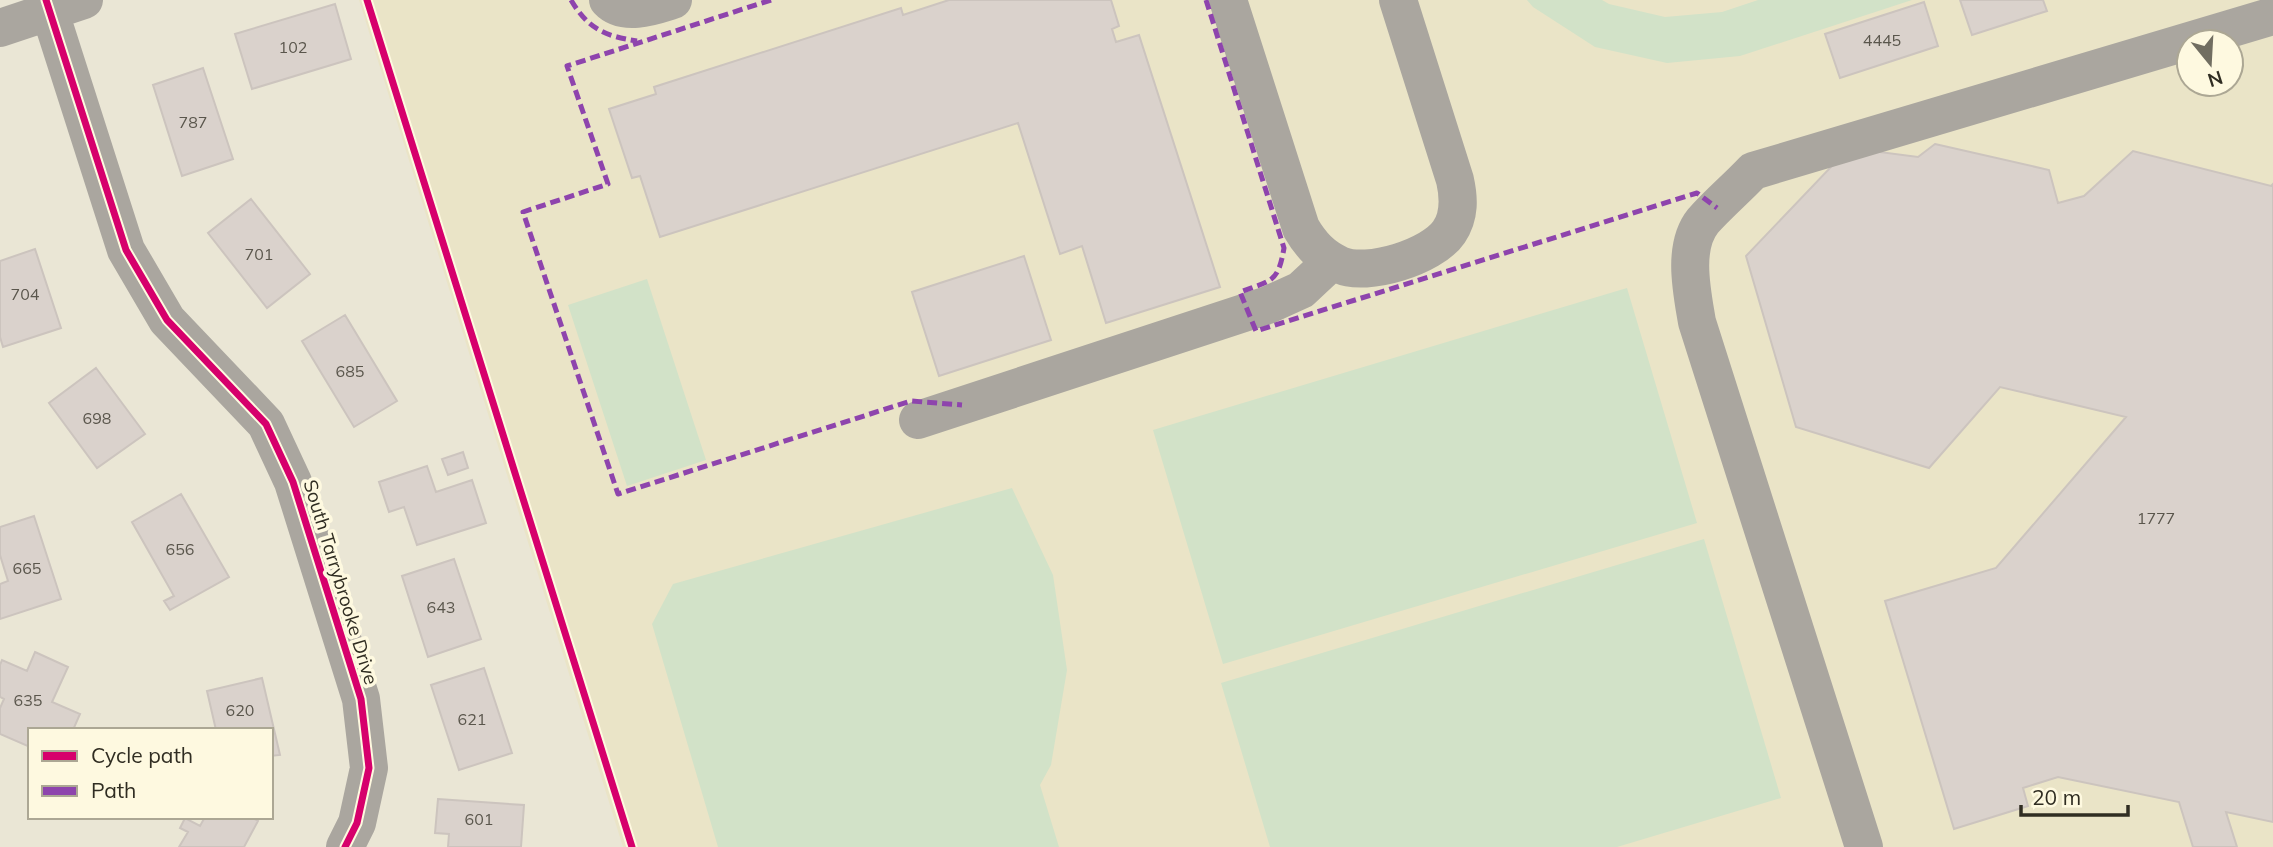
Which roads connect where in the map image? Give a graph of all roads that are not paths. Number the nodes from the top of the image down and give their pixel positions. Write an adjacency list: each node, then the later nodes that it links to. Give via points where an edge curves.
1 (608, 0): 2 (street, via 639,10)
2 (673, 0)
3 (1228, 0): 8 (street, via 1301,228 1311,244)
4 (1398, 0): 8 (street, via 1455,180 1457,216 1449,232 1420,254 1361,269)
5 (60, 4): 7 (street); 10 (street, South Tarrybrooke Drive, via 126,250 167,320 266,424 293,482 361,699 369,768 357,823)
6 (2273, 16): 11 (street, via 1753,172 1701,223 1692,248 1697,322)
7 (0, 28)
8 (1332, 261): 9 (street, via 1301,290 1268,306)
9 (918, 420)
10 (345, 847)
11 (1864, 847)

